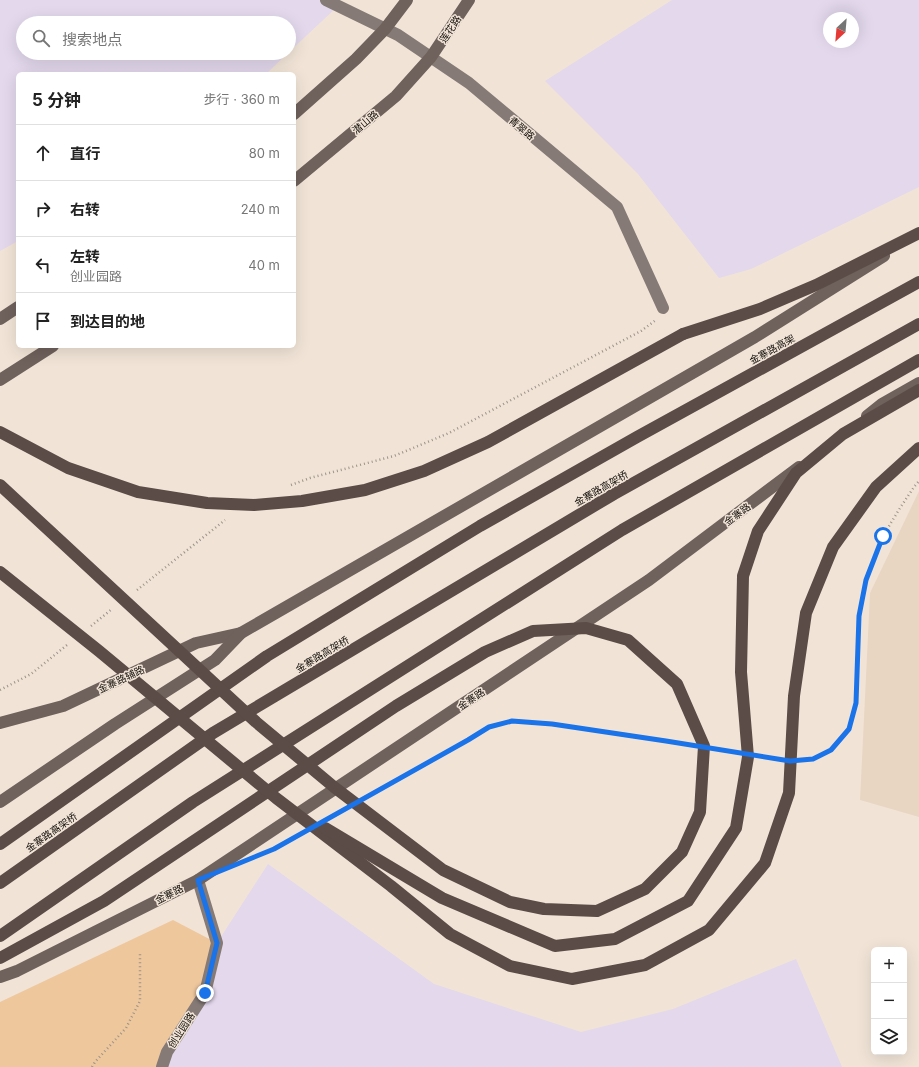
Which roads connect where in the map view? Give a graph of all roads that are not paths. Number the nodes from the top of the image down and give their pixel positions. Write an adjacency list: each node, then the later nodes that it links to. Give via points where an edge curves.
1 (326, 0): 4 (street, 青翠路)
2 (407, 0): 4 (main road)
3 (469, 0): 5 (main road, 莲花路)
4 (385, 29): 5 (street, 青翠路); 6 (main road, via 356,59)
5 (430, 57): 7 (main road, 潜山路, via 396,96); 11 (street, 青翠路, via 469,83 617,207)
6 (296, 112)
7 (296, 179)
8 (919, 233): 19 (highway, bridge, via 760,310 683,334 488,442 424,471 365,490 302,501 254,505 207,503 138,492 68,468); 24 (main road, via 755,337)
9 (919, 282): 20 (highway, 金寨路高架)
10 (16, 308): 12 (main road)
11 (663, 308)
12 (0, 319)
13 (919, 324): 30 (highway, 金寨路高架桥, bridge, via 608,498 213,733)
14 (50, 348): 16 (main road)
15 (919, 360): 31 (highway, bridge, via 622,530 193,802)
16 (0, 380)
17 (919, 383): 29 (main road, 金寨路, via 882,404 649,580)
18 (919, 390): 26 (highway, bridge, via 843,434 796,474 758,531 743,576 741,672 748,757 736,828 688,901 615,939 555,946 442,898)
19 (0, 432)
20 (637, 437): 28 (highway, 金寨路高架桥, bridge, via 480,526 267,656)
21 (919, 448): 26 (highway, bridge, via 876,486 833,547 806,613 794,696 789,793 765,863 709,930 645,965 572,979 510,966 450,934)
22 (0, 485): 32 (highway, bridge, via 256,722 304,762 310,767 328,782 334,787 443,870 510,902 544,910 597,911 645,889 682,852 700,812 704,746 677,684 628,640 586,628 533,632 478,655 396,706 390,711 330,750 310,764 303,768 104,901)
23 (0, 572): 26 (highway, bridge)
24 (241, 633): 25 (main road, 金寨路辅路, via 196,643 63,706); 27 (main road, via 215,660)
25 (0, 724)
26 (276, 798)
27 (0, 802)
28 (0, 844)
29 (198, 880): 33 (main road, 金寨路, via 17,971); 34 (street, 创业园路, via 217,943 205,993 167,1052)
30 (0, 883)
31 (0, 936)
32 (0, 958)
33 (0, 977)
34 (162, 1067)

